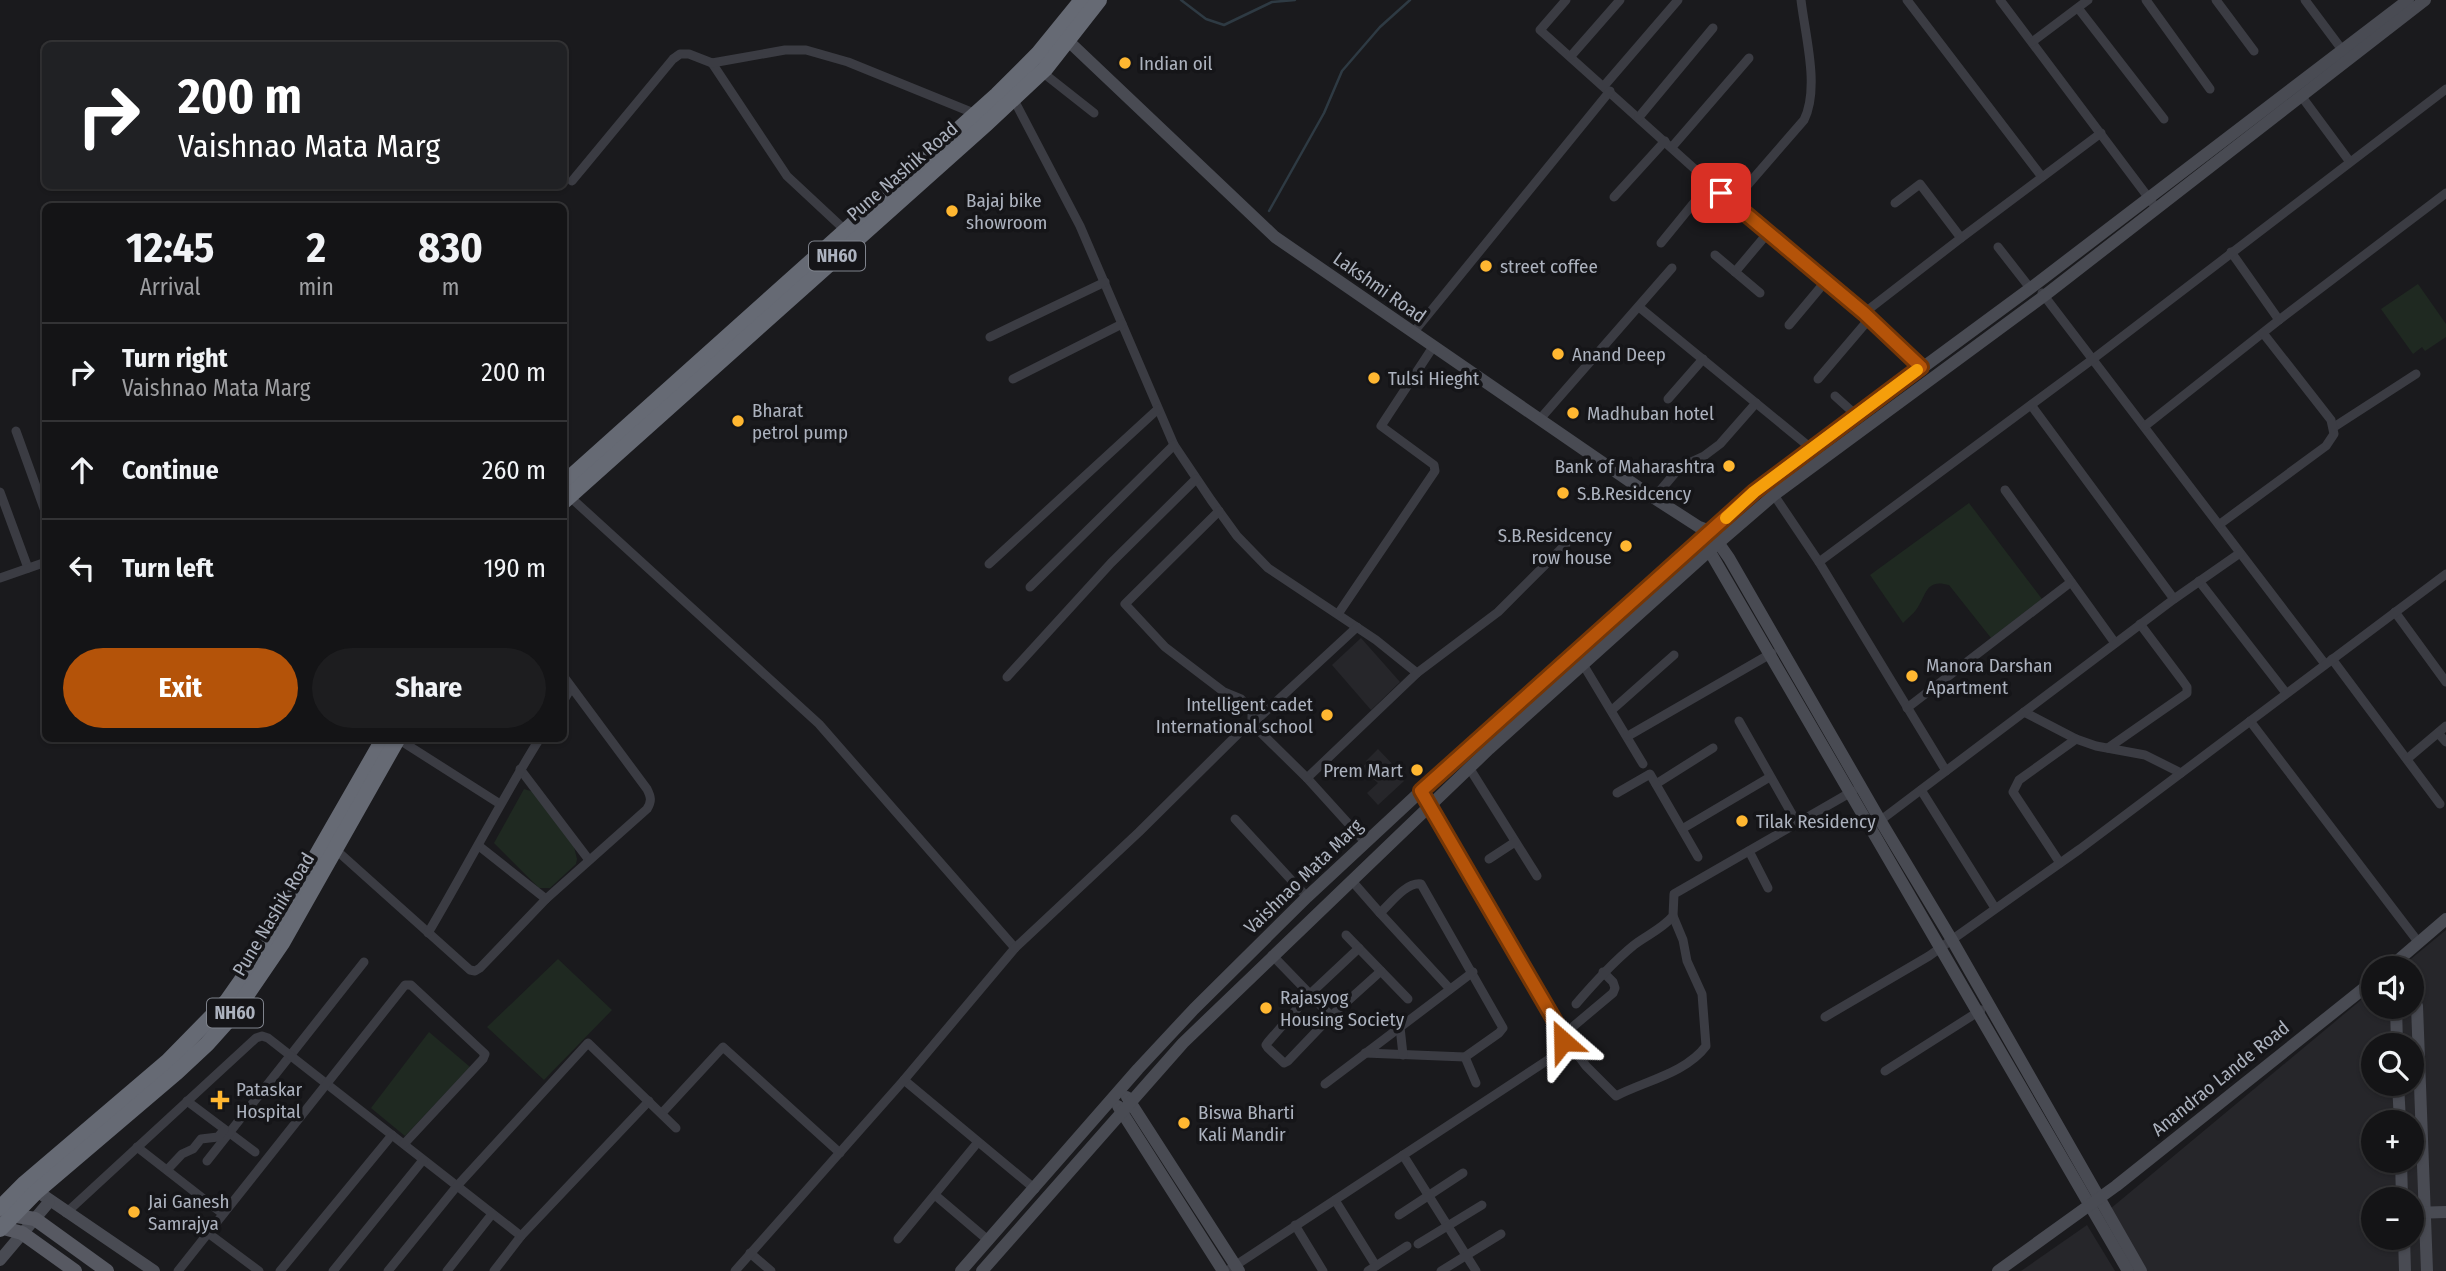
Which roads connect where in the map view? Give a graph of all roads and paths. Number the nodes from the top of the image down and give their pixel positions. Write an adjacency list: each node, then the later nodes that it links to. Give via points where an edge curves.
1 (1082, 0): 17 (highway, Pune Nashik Road / NH60)
2 (1099, 0): 17 (highway, Pune Nashik Road / NH60)
3 (1566, 0): 21 (street, via 1540,30)
4 (1620, 0): 21 (street)
5 (1678, 0): 25 (street)
6 (1801, 0): 44 (street, via 1810,108)
7 (1907, 0): 37 (street)
8 (2000, 0): 18 (street)
9 (2088, 0): 15 (street)
10 (2146, 0): 26 (street)
11 (2216, 0): 19 (street)
12 (2408, 0): 20 (main road)
13 (2426, 0): 20 (main road)
14 (2308, 1): 20 (street)
15 (2078, 8): 18 (street); 33 (street)
16 (1713, 28): 32 (street)
17 (1064, 36): 24 (highway, Pune Nashik Road / NH60); 31 (highway, Pune Nashik Road / NH60); 65 (main road, Lakshmi Road, via 1275,237)
18 (2032, 43): 34 (street)
19 (2254, 51)
20 (2346, 55): 28 (main road, Vaishnao Mata Marg); 42 (main road, Vaishnao Mata Marg)
21 (1571, 56): 25 (street)
22 (1749, 58): 35 (street)
23 (712, 63): 31 (street, via 806,50 848,62); 38 (street, via 689,54 673,59); 46 (street, via 787,176)
24 (1042, 72): 29 (highway, Pune Nashik Road / NH60); 30 (street)
25 (1607, 88): 32 (street); 65 (street)
26 (2210, 89)
27 (2446, 89): 36 (street)
28 (2302, 97): 36 (street); 45 (main road, Vaishnao Mata Marg)
29 (1013, 98): 55 (street); 91 (highway, Pune Nashik Road / NH60)
30 (1094, 113)
31 (975, 114): 46 (highway, Pune Nashik Road / NH60)
32 (1639, 117): 35 (street)
33 (2164, 119)
34 (2101, 133): 37 (street); 42 (street)
35 (1669, 144): 39 (street); 41 (street)
36 (2350, 162): 51 (street)
37 (2042, 177): 48 (street)
38 (572, 181)
39 (1710, 183): 44 (street); 49 (street)
40 (2446, 194): 62 (street)
41 (1614, 197)
42 (2148, 197): 45 (street); 57 (main road, Vaishnao Mata Marg)
43 (1895, 203): 48 (street, via 1920,184)
44 (1732, 204): 47 (street)
45 (2157, 209): 59 (main road, Vaishnao Mata Marg)
46 (846, 230): 90 (highway, Pune Nashik Road / NH60)
47 (1768, 234): 54 (street); 56 (street)
48 (1961, 238): 61 (street)
49 (1661, 243)
50 (1998, 247): 57 (street)
51 (2231, 252): 62 (street); 70 (street)
52 (1715, 255): 54 (street)
53 (1672, 268): 60 (street)
54 (1735, 272): 58 (street)
55 (1105, 282): 63 (street); 67 (street)
56 (1825, 282): 61 (street); 64 (street)
57 (2033, 286): 59 (street); 71 (main road, Vaishnao Mata Marg)
58 (1759, 293)
59 (2044, 296): 70 (street); 75 (main road, Vaishnao Mata Marg)
60 (1639, 307): 69 (street); 82 (street)
61 (1867, 316): 71 (street); 74 (street)
62 (2279, 320): 66 (street)
63 (1122, 324): 73 (street); 80 (street)
64 (1788, 325)
65 (1413, 333): 68 (main road, Lakshmi Road)
66 (2263, 333): 83 (street); 84 (street)
67 (990, 337)
68 (1433, 347): 82 (main road, Lakshmi Road); 114 (street, via 1381,426 1434,465 1435,471)
69 (1703, 359): 77 (street); 78 (street)
70 (2093, 359): 79 (street); 83 (street)
71 (1921, 367): 75 (street); 81 (main road, Vaishnao Mata Marg)
72 (2416, 374): 84 (street)
73 (1013, 379)
74 (1818, 379)
75 (1932, 380): 94 (main road, Vaishnao Mata Marg)
76 (1835, 396): 81 (street)
77 (1668, 399)
78 (1756, 403): 87 (street); 95 (street, via 1720,444 1680,467)
79 (2031, 405): 103 (street); 112 (street)
80 (1158, 409): 86 (street); 105 (street)
81 (1856, 415): 87 (main road, Vaishnao Mata Marg)
82 (1541, 419): 95 (main road, Lakshmi Road)
83 (2145, 426): 98 (street)
84 (2334, 427): 98 (street, via 2326,446)
85 (16, 431): 96 (street)
86 (1174, 445): 88 (street); 111 (street)
87 (1812, 449): 99 (main road, Vaishnao Mata Marg)
88 (1196, 479): 97 (street); 123 (street, via 1090,584)
89 (2005, 490): 110 (street)
90 (567, 491)
91 (567, 491)
92 (0, 492): 106 (street)
93 (567, 495): 188 (street, via 819,724)
94 (1774, 495): 101 (main road, Vaishnao Mata Marg); 103 (street)
95 (1654, 498): 99 (main road, Lakshmi Road)
96 (42, 503)
97 (1219, 511): 114 (street, via 1268,568); 134 (street, via 1125,604 1166,647 1224,692 1241,699 1252,711)
98 (2220, 524): 102 (street)
99 (1704, 533): 101 (main road, Lakshmi Road); 156 (main road, Vaishnao Mata Marg)
100 (1566, 544): 122 (street, via 1498,612)
101 (1714, 547): 118 (main road, Lakshmi Road); 121 (main road, Vaishnao Mata Marg)
102 (2241, 553): 109 (street); 120 (street)
103 (1819, 562): 129 (street)
104 (42, 563): 106 (street)
105 (989, 564)
106 (28, 568): 108 (street)
107 (2446, 574): 113 (street)
108 (0, 578)
109 (2199, 581): 112 (street); 127 (street)
110 (2071, 582): 117 (street); 129 (street)
111 (1030, 587)
112 (2174, 599): 115 (street)
113 (2395, 612): 120 (street); 125 (street)
114 (1338, 614): 116 (street)
115 (2140, 624): 117 (street); 144 (street, via 2187,687 2186,692)
116 (1357, 627): 122 (street); 134 (street)
117 (2115, 643): 131 (street)
118 (1776, 651): 136 (street); 154 (main road, Lakshmi Road)
119 (1674, 654): 130 (street)
120 (2328, 662): 127 (street); 145 (street)
121 (1584, 666): 130 (street); 148 (main road, Vaishnao Mata Marg)
122 (1417, 673): 152 (street)
123 (1007, 677)
124 (567, 682): 126 (street)
125 (2446, 682)
126 (571, 688): 128 (street); 172 (street, via 651,796 647,809)
127 (2286, 694): 133 (street)
128 (567, 695)
129 (1907, 708): 149 (street)
130 (1612, 710): 136 (street)
131 (2024, 712): 137 (street); 149 (street)
132 (1739, 721): 151 (street)
133 (2250, 721): 150 (street); 186 (street)
134 (1252, 724): 152 (street); 188 (street)
135 (2442, 730): 142 (street); 145 (street)
136 (1628, 736): 146 (street)
137 (2076, 739): 144 (street); 173 (street, via 2019,780 2013,792)
138 (382, 742): 239 (highway, Pune Nashik Road / NH60, via 260,954 227,1001)
139 (396, 742): 168 (highway, Pune Nashik Road / NH60)
140 (403, 742): 158 (street)
141 (537, 742): 147 (street)
142 (2446, 742)
143 (1713, 748): 153 (street)
144 (2108, 748): 150 (street, via 2145,755)
145 (2407, 759): 160 (street)
146 (1643, 764)
147 (520, 769): 158 (street); 172 (street)
148 (1470, 769): 159 (main road, Vaishnao Mata Marg); 166 (street)
149 (1946, 771): 155 (street)
150 (2181, 773): 173 (street)
151 (1770, 777): 162 (street); 164 (street)
152 (1307, 778): 165 (street)
153 (1656, 784): 157 (street, via 1650,774); 164 (street)
154 (1855, 789): 162 (street); 163 (main road, Lakshmi Road)
155 (1921, 790): 163 (street); 179 (street)
156 (1421, 791): 159 (street); 165 (main road, Vaishnao Mata Marg)
157 (1617, 793)
158 (500, 804): 167 (street)
159 (1430, 804): 175 (main road, Vaishnao Mata Marg); 207 (street)
160 (2440, 804)
161 (1235, 818): 177 (street)
162 (1797, 823): 169 (street)
163 (1875, 824): 185 (main road); 189 (main road)
164 (1682, 829): 170 (street)
165 (1365, 842): 177 (main road, Vaishnao Mata Marg)
166 (1515, 842): 171 (street); 174 (street)
167 (479, 846): 178 (street); 183 (street)
168 (335, 849): 183 (street); 239 (highway, Pune Nashik Road / NH60, via 264,972 233,1015 177,1072)
169 (1749, 851): 176 (street); 181 (street, via 1674,894)
170 (1698, 857)
171 (1489, 859)
172 (589, 860): 178 (street)
173 (2060, 863): 179 (street)
174 (1537, 876)
175 (1352, 881): 180 (street); 190 (main road, Vaishnao Mata Marg)
176 (1768, 888)
177 (1307, 897): 217 (main road, Vaishnao Mata Marg)
178 (547, 900): 183 (street, via 475,971)
179 (1995, 908): 185 (street)
180 (1380, 913): 194 (street, via 1409,886 1421,884); 196 (street)
181 (1673, 916): 195 (street); 207 (street, via 1702,994 1706,1046 1699,1056 1616,1096)
182 (2446, 919): 186 (main road)
183 (428, 933)
184 (1346, 935): 187 (street)
185 (1952, 940): 189 (street); 201 (main road)
186 (2419, 943): 191 (main road)
187 (1359, 947): 193 (street); 198 (street)
188 (1015, 948): 213 (street)
189 (1940, 949): 202 (main road); 204 (street)
190 (1272, 955): 198 (street); 221 (main road, Vaishnao Mata Marg, via 1182,1043)
191 (2407, 956)
192 (364, 962): 210 (street)
193 (1381, 971): 199 (street); 203 (street)
194 (1473, 972): 196 (street); 211 (street, via 1503,1028)
195 (1603, 972): 200 (street); 207 (street, via 1614,982 1613,993)
196 (1450, 989): 206 (street)
197 (2361, 990): 243 (main road, Anandrao Lande Road)
198 (1310, 994): 203 (street); 203 (street, via 1268,1042 1268,1048 1284,1063)
199 (1408, 999)
200 (1576, 1004)
201 (1989, 1004): 202 (street); 243 (main road)
202 (1977, 1012): 212 (street); 243 (main road)
203 (1331, 1017)
204 (1825, 1017)
205 (2417, 1019): 237 (main road)
206 (1400, 1027): 208 (street); 209 (street)
207 (1563, 1035): 231 (street, via 1557,1054)
208 (1366, 1053): 209 (street); 216 (street)
209 (1403, 1055): 211 (street)
210 (290, 1056): 215 (street); 219 (street, via 262,1036 256,1038); 224 (street)
211 (1465, 1057): 214 (street)
212 (1885, 1071)
213 (904, 1080): 226 (street); 230 (street)
214 (1476, 1083)
215 (325, 1084): 225 (street); 227 (street, via 400,989 411,985 485,1054); 248 (street)
216 (1325, 1084)
217 (1121, 1087): 218 (main road, Vaishnao Mata Marg); 221 (main road)
218 (1112, 1098): 221 (main road); 238 (main road, Vaishnao Mata Marg)
219 (187, 1101): 224 (street); 228 (street)
220 (649, 1101): 222 (street); 236 (street, via 588,1043); 258 (street)
221 (1126, 1107): 269 (main road); 283 (main road, Vaishnao Mata Marg)
222 (662, 1113): 223 (street); 230 (street, via 723,1047)
223 (676, 1128)
224 (226, 1132): 229 (street); 233 (street); 234 (street, via 201,1139)
225 (392, 1135): 227 (street); 275 (street)
226 (978, 1142): 238 (street); 240 (street)
227 (404, 1144): 232 (street)
228 (137, 1147): 234 (street); 246 (street)
229 (255, 1152)
230 (839, 1153): 265 (street)
231 (1403, 1155): 241 (street); 242 (street)
232 (424, 1160): 236 (street); 276 (street)
233 (207, 1161)
234 (167, 1170): 248 (street)
235 (1464, 1173): 241 (street)
236 (457, 1186): 249 (street); 277 (street)
237 (2418, 1187)
238 (1035, 1189): 260 (main road, Vaishnao Mata Marg)
239 (37, 1192): 246 (main road); 251 (main road); 252 (highway, Pune Nashik Road / NH60)
240 (935, 1195): 259 (street); 260 (street)
241 (1429, 1196): 250 (street); 254 (street)
242 (1335, 1200): 253 (street); 268 (street)
243 (2094, 1201): 287 (main road, Anandrao Lande Road); 288 (main road); 289 (main road)
244 (1482, 1205): 254 (street)
245 (2446, 1212): 247 (main road)
246 (66, 1213): 272 (main road)
247 (2424, 1213)
248 (223, 1214): 256 (street)
249 (492, 1214): 258 (street); 278 (street)
250 (1399, 1215)
251 (35, 1219): 252 (main road); 255 (main road); 271 (main road)
252 (3, 1220): 255 (main road)
253 (1295, 1225): 269 (street); 284 (street)
254 (1448, 1227): 261 (street); 266 (street)
255 (22, 1233): 267 (main road); 270 (main road)
256 (208, 1233): 273 (street); 274 (street)
257 (1501, 1234): 266 (street)
258 (521, 1236): 279 (street)
259 (898, 1239)
260 (989, 1241): 282 (main road, Vaishnao Mata Marg)
261 (1418, 1244)
262 (1407, 1246): 268 (street)
263 (2404, 1250): 290 (main road)
264 (2424, 1250): 291 (main road)
265 (750, 1253): 280 (street); 281 (street)
266 (1466, 1255): 285 (street); 286 (street)
267 (0, 1259)
268 (1372, 1268)
269 (1231, 1269)
270 (75, 1271)
271 (107, 1271)
272 (154, 1271)
273 (178, 1271)
274 (259, 1271)
275 (280, 1271)
276 (333, 1271)
277 (388, 1271)
278 (447, 1271)
279 (494, 1271)
280 (735, 1271)
281 (771, 1271)
282 (961, 1271)
283 (982, 1271)
284 (1323, 1271)
285 (1441, 1271)
286 (1476, 1271)
287 (1998, 1271)
288 (2127, 1271)
289 (2141, 1271)
290 (2405, 1271)
291 (2427, 1271)

